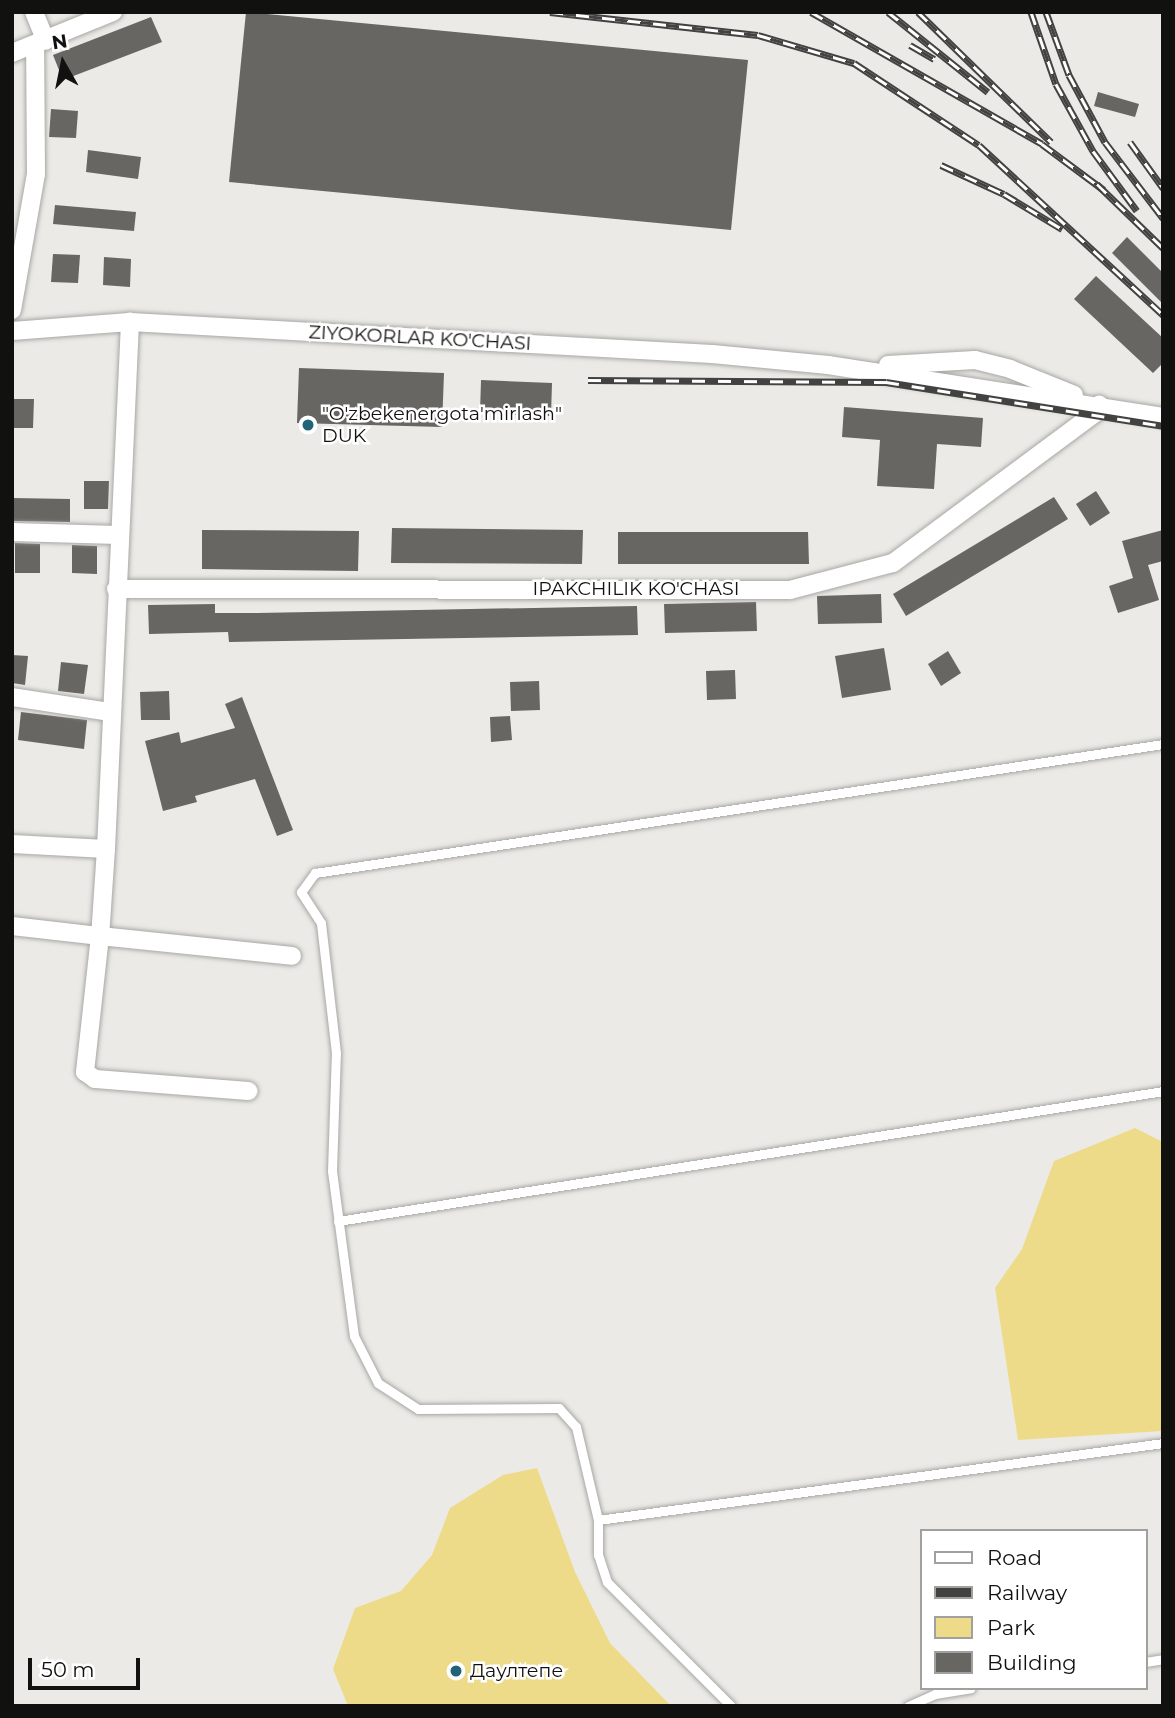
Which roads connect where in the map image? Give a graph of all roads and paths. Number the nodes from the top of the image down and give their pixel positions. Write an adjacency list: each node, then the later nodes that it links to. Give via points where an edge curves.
1 (34, 12): 3 (street)
2 (113, 12): 3 (street)
3 (41, 43): 4 (street); 5 (street, via 36,174)
4 (12, 53)
5 (12, 310)
6 (130, 322): 7 (street, ZIYOKORLAR KO'CHASI); 8 (street, ZIYOKORLAR KO'CHASI, via 712,354); 12 (street)
7 (12, 331)
8 (828, 365): 9 (street, ZIYOKORLAR KO'CHASI); 9 (street, ZIYOKORLAR KO'CHASI, via 975,360)
9 (1099, 405): 10 (street, ZIYOKORLAR KO'CHASI); 13 (street, IPAKCHILIK KO'CHASI, via 1096,412 893,563 790,590)
10 (1163, 417)
11 (12, 532): 12 (street)
12 (118, 536): 13 (street)
13 (116, 589): 15 (street)
14 (12, 697): 15 (street)
15 (110, 712): 18 (street)
16 (1163, 744): 24 (lane, via 315,873 301,892 321,923 337,1053 332,1171)
17 (12, 844): 18 (street)
18 (106, 849): 20 (street)
19 (12, 926): 20 (street)
20 (100, 936): 21 (street); 22 (street, via 85,1072 95,1079)
21 (292, 956)
22 (249, 1091)
23 (1163, 1091): 24 (lane)
24 (338, 1221): 26 (lane, via 354,1336 378,1383 418,1409 559,1408 576,1427)
25 (1163, 1443): 26 (lane)
26 (598, 1520): 28 (lane, via 598,1555 607,1582)
27 (959, 1690): 29 (lane)
28 (731, 1706)
29 (908, 1706)

